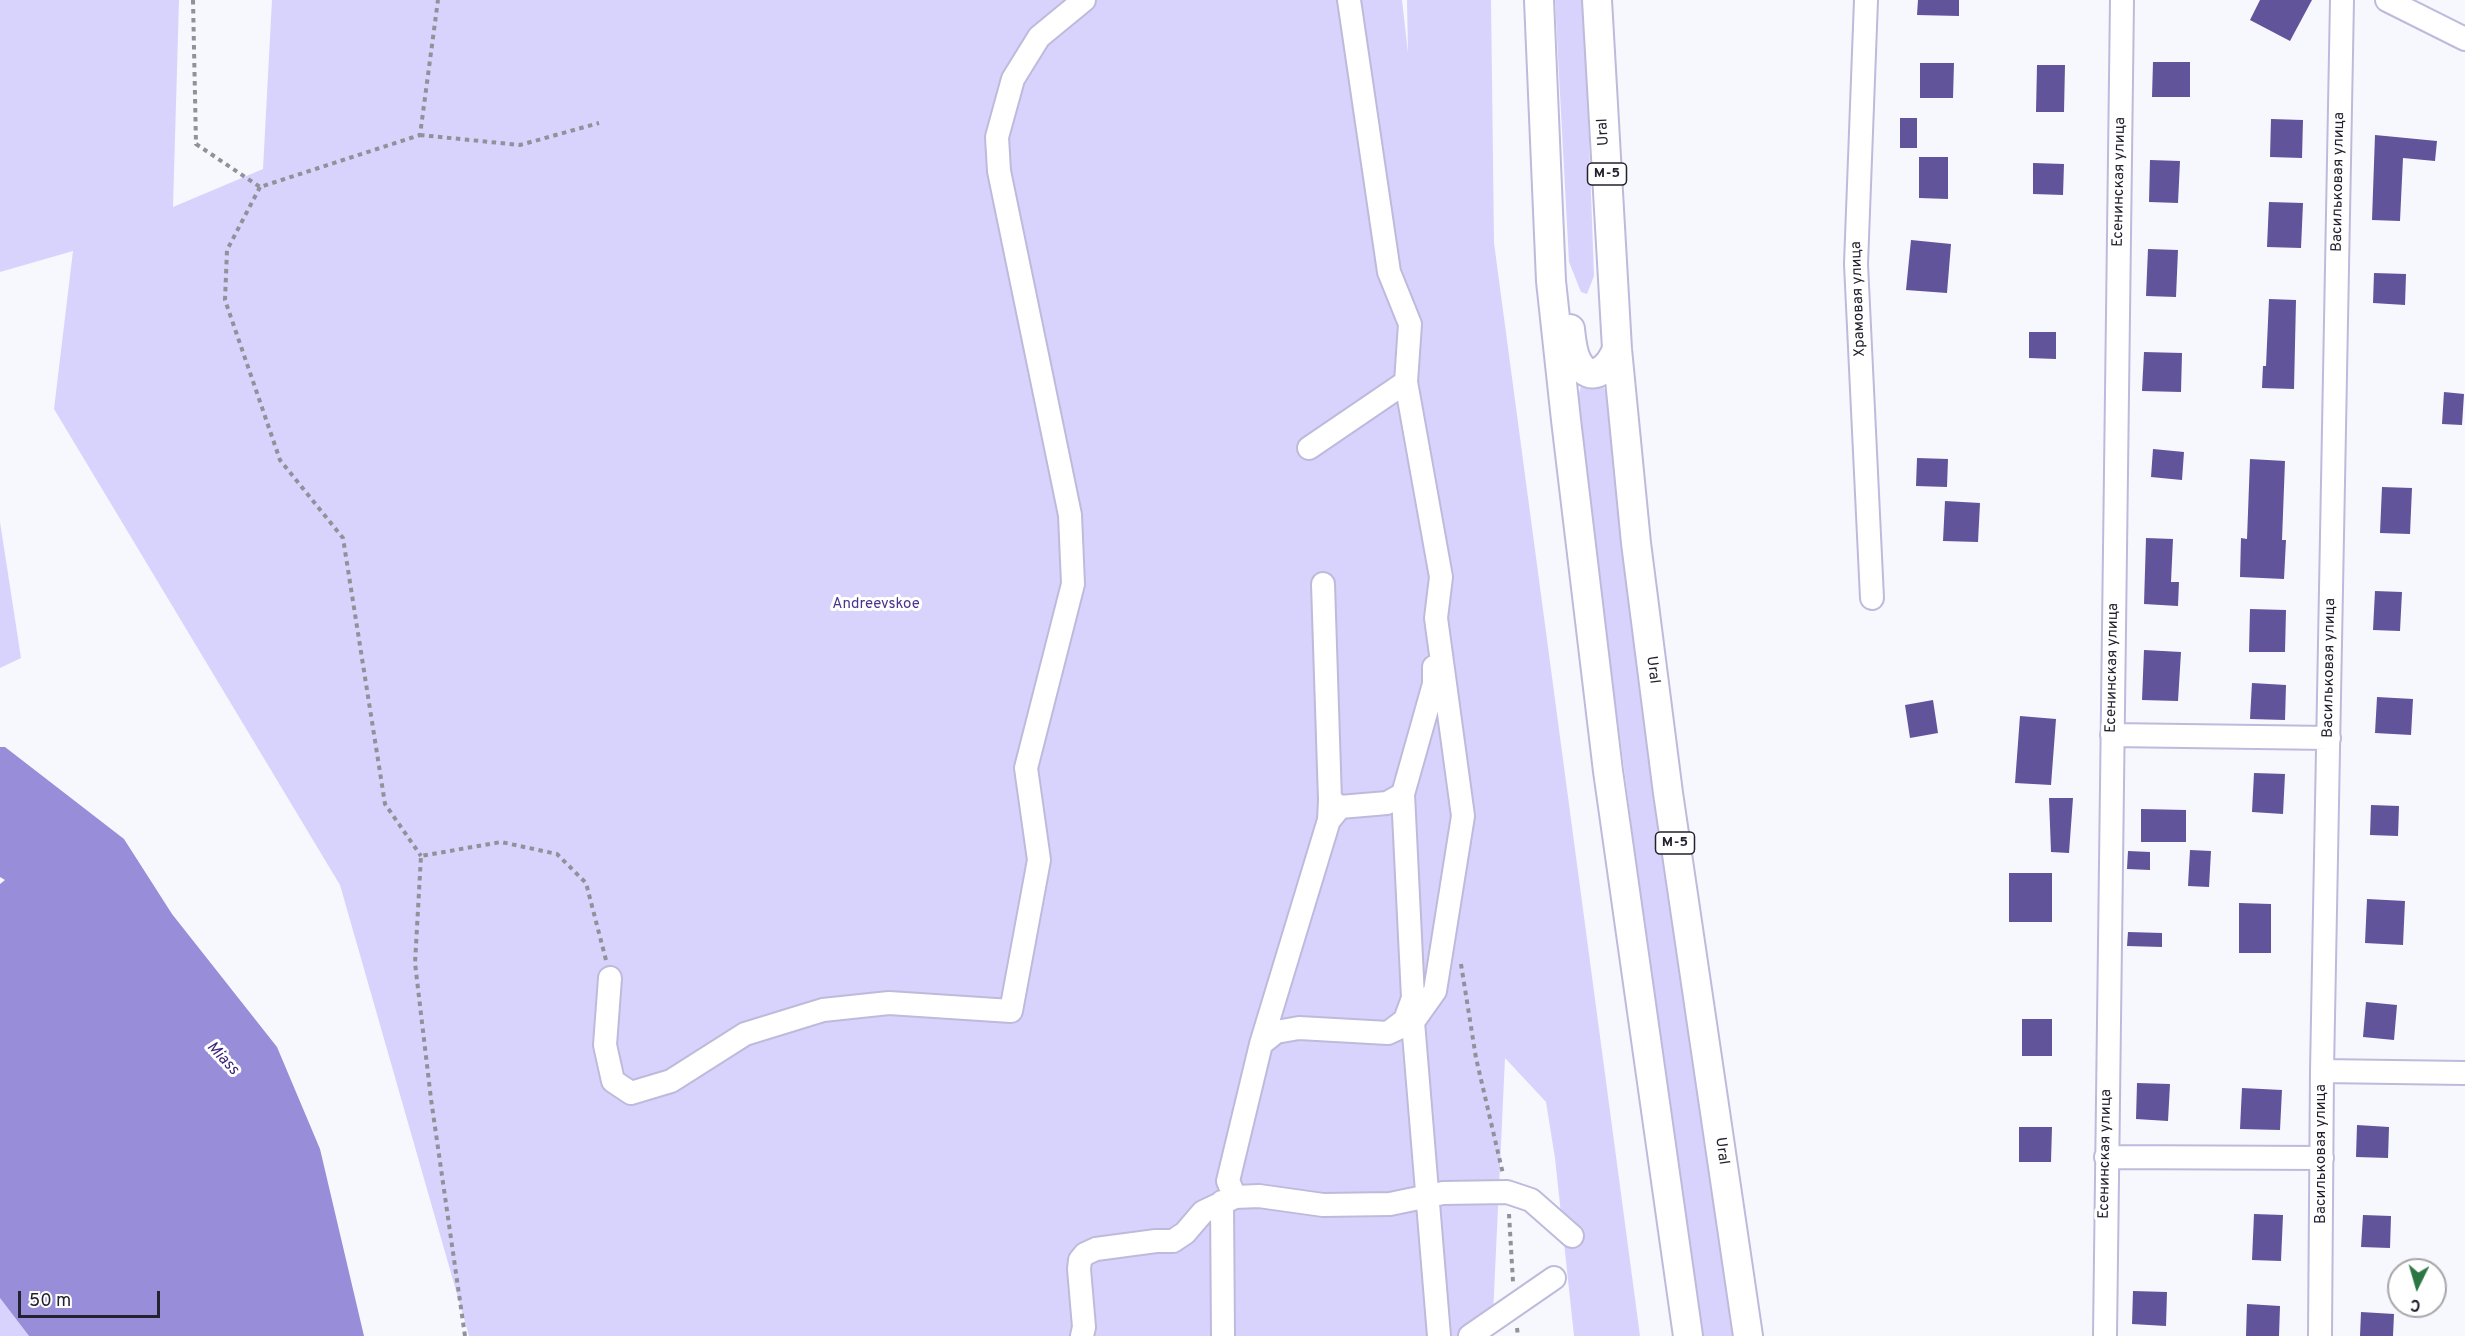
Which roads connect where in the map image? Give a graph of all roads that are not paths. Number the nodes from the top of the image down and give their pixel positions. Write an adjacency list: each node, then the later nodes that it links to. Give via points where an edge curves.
1 (1084, 0): 21 (street, via 1039,38 1013,79 997,137 999,171 1070,515 1073,584 1026,768 1040,860 1011,1011 889,1003 823,1010 745,1034 671,1081 631,1093 613,1081 605,1045)
2 (1349, 0): 12 (street, via 1389,272 1410,324)
3 (1539, 0): 10 (main road)
4 (1597, 0): 11 (main road, Ural / М-5)
5 (1866, 0): 15 (street, Храмовая улица, via 1856,264)
6 (2122, 0): 17 (street, Есенинская улица)
7 (2342, 0): 18 (street, Васильковая улица)
8 (2387, 0): 9 (street)
9 (2465, 39)
10 (1545, 153): 11 (main road, via 1555,165 1559,183 1576,360 1584,370 1603,371); 37 (main road, via 1551,281 1608,771)
11 (1617, 349): 38 (main road, Ural / М-5, via 1636,543 1668,793)
12 (1406, 382): 13 (street); 16 (street, via 1441,577)
13 (1309, 448)
14 (1323, 584): 20 (street)
15 (1872, 598)
16 (1436, 618): 19 (street, via 1434,684); 22 (street, via 1463,816 1434,991)
17 (2112, 735): 18 (street); 27 (street, Есенинская улица)
18 (2329, 738): 25 (street, Васильковая улица)
19 (1403, 794): 20 (street, via 1387,803); 23 (street, via 1413,998 1405,1020)
20 (1333, 809): 24 (street)
21 (610, 978)
22 (1413, 1022): 23 (street); 29 (street)
23 (1388, 1033): 24 (street, via 1299,1028 1276,1032)
24 (1261, 1044): 30 (street, via 1228,1181)
25 (2322, 1071): 26 (street); 28 (street, Васильковая улица)
26 (2465, 1073)
27 (2106, 1157): 28 (street); 39 (street, Есенинская улица)
28 (2322, 1158): 40 (street, Васильковая улица)
29 (1428, 1196): 30 (street, via 1390,1204 1323,1205 1259,1196); 31 (street, via 1507,1192 1531,1200); 35 (street)
30 (1228, 1199): 33 (street, via 1203,1212 1173,1241 1096,1249 1085,1254 1079,1269); 34 (street)
31 (1572, 1236)
32 (1554, 1278): 36 (street)
33 (1082, 1336)
34 (1223, 1336)
35 (1439, 1336)
36 (1470, 1336)
37 (1688, 1336)
38 (1748, 1336)
39 (2106, 1336)
40 (2320, 1336)

